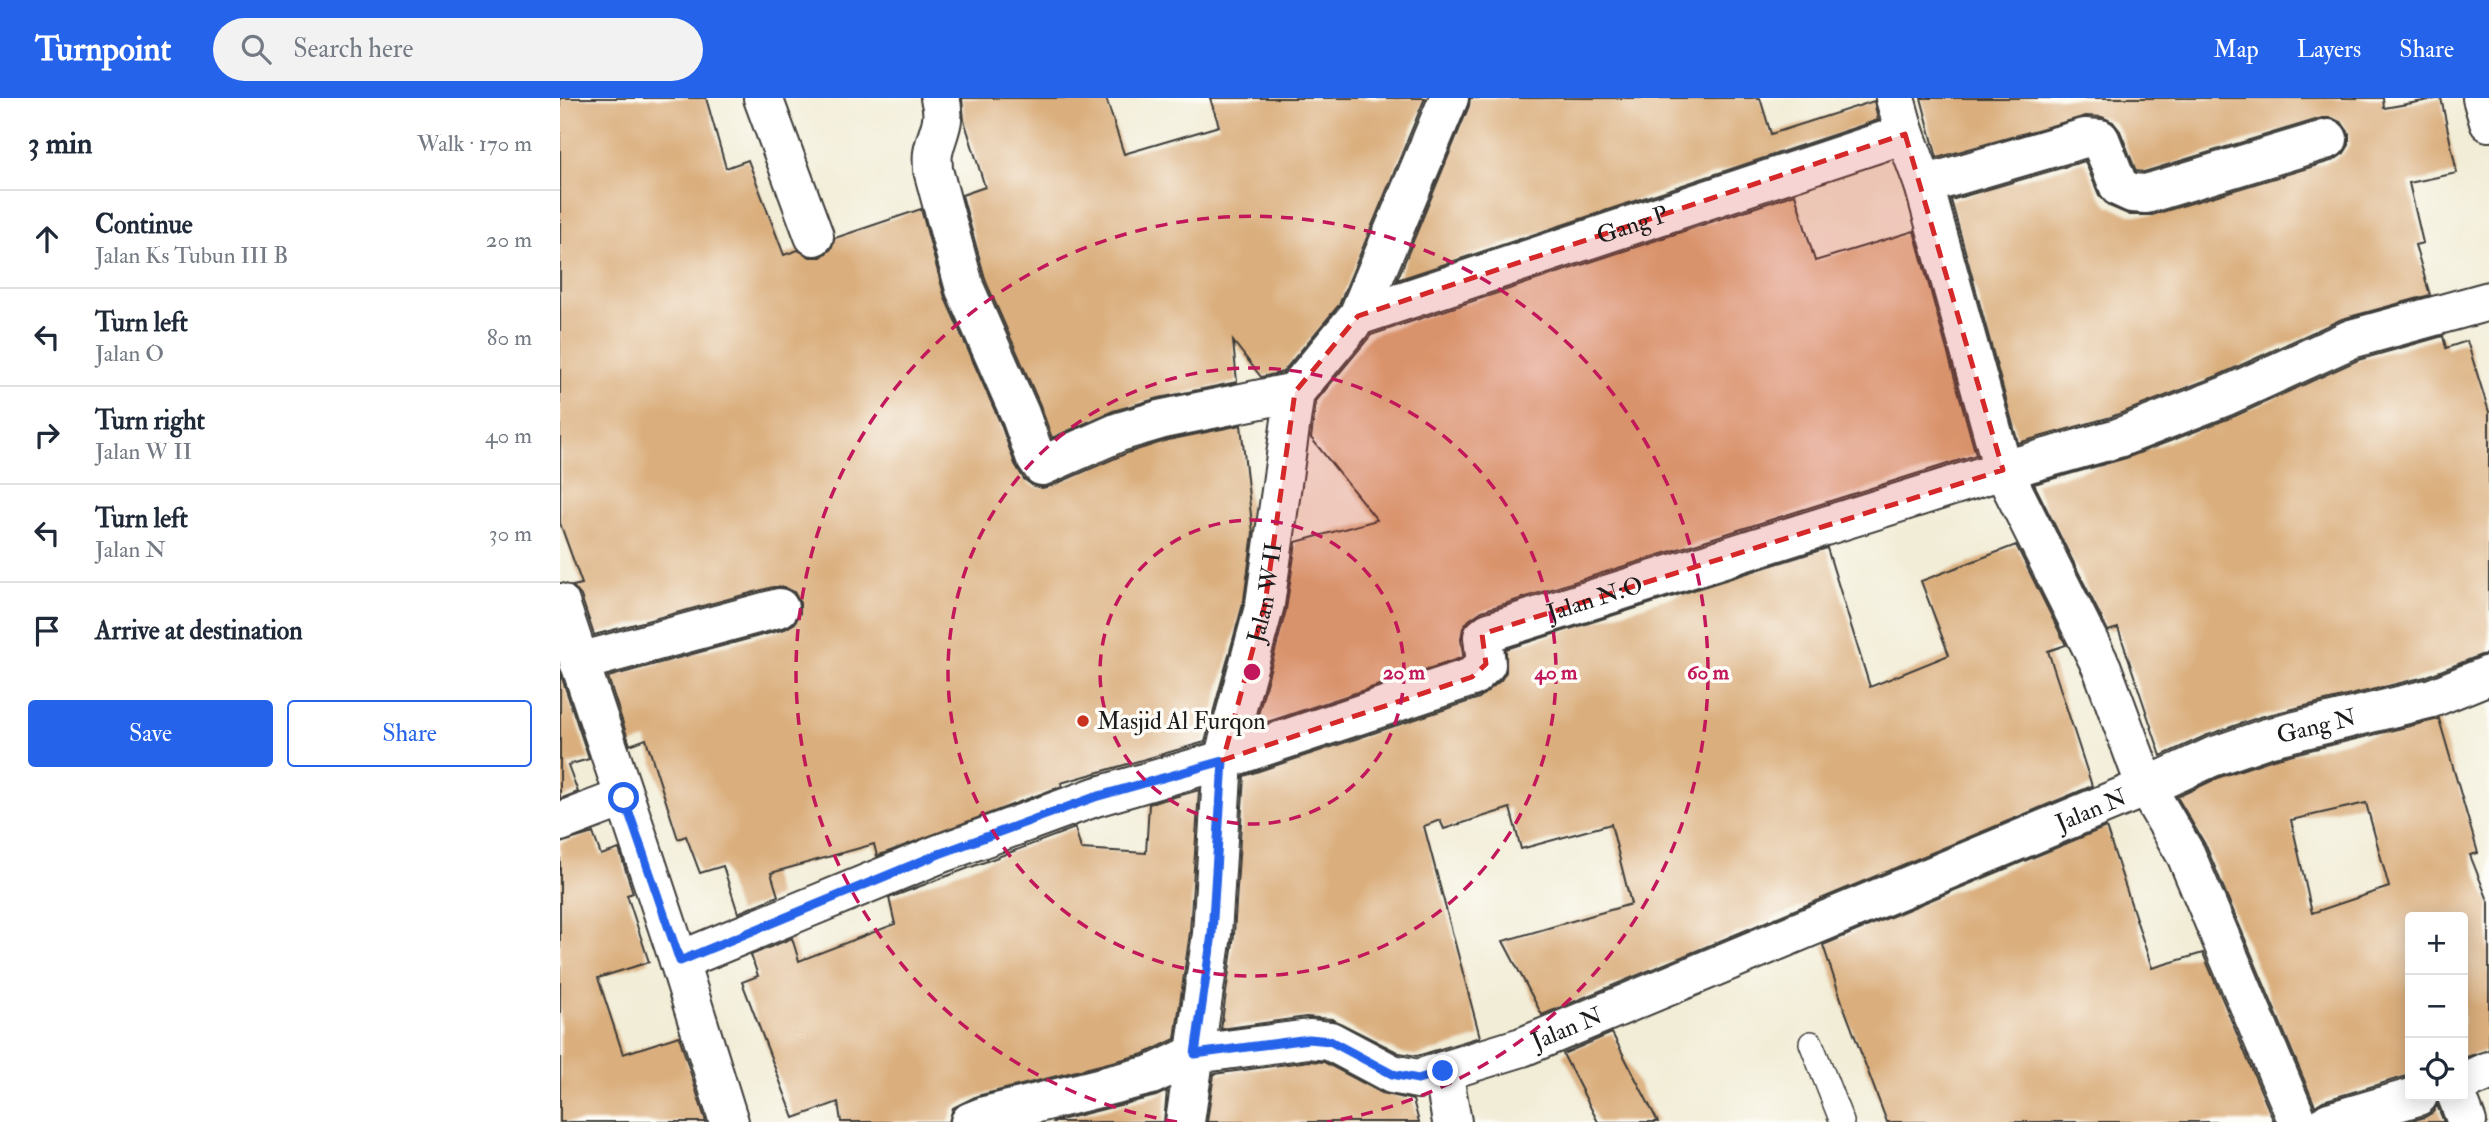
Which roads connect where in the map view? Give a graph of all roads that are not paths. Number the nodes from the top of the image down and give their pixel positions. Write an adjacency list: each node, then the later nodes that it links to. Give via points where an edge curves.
1 (763, 98): 9 (street)
2 (940, 98): 12 (street, via 942,130 933,153 933,170 965,289 1042,466 1119,432 1163,419)
3 (1449, 98): 11 (street)
4 (2482, 98): 6 (street)
5 (1900, 116): 8 (street); 11 (street, Gang P)
6 (2489, 122)
7 (2328, 139): 8 (street, via 2146,194 2119,187 2100,139 2094,138)
8 (1924, 185): 13 (street)
9 (814, 236)
10 (2489, 301): 13 (street, via 2351,339 2226,396 2118,438)
11 (1358, 316): 12 (street)
12 (1295, 392): 18 (street, Jalan W II, via 1265,604)
13 (2003, 470): 18 (street, Jalan N:O, via 1489,632 1483,637 1486,664 1472,677); 19 (street, via 2102,668)
14 (560, 603): 16 (street)
15 (779, 608): 16 (street)
16 (579, 662): 20 (street)
17 (2489, 675): 19 (street, Gang N, via 2432,698 2267,738)
18 (1223, 761): 22 (street, via 1095,797 939,854); 24 (street, Jalan W II, via 1212,934)
19 (2146, 787): 25 (street, Jalan N, via 1522,1047); 35 (street, via 2186,855)
20 (624, 798): 21 (street); 22 (street)
21 (560, 822)
22 (680, 961): 30 (street)
23 (1811, 1043): 34 (lane)
24 (1195, 1054): 25 (street, Jalan N, via 1309,1039 1330,1041 1392,1074 1418,1079); 31 (street, Jalan N, via 1151,1075); 32 (street, Jalan W II)
25 (1443, 1071): 33 (street)
26 (2489, 1071): 27 (street)
27 (2468, 1080)
28 (2405, 1100): 36 (street)
29 (2459, 1101): 37 (street)
30 (729, 1122)
31 (970, 1122)
32 (1185, 1122)
33 (1452, 1122)
34 (1842, 1122)
35 (2298, 1122)
36 (2329, 1122)
37 (2468, 1122)

